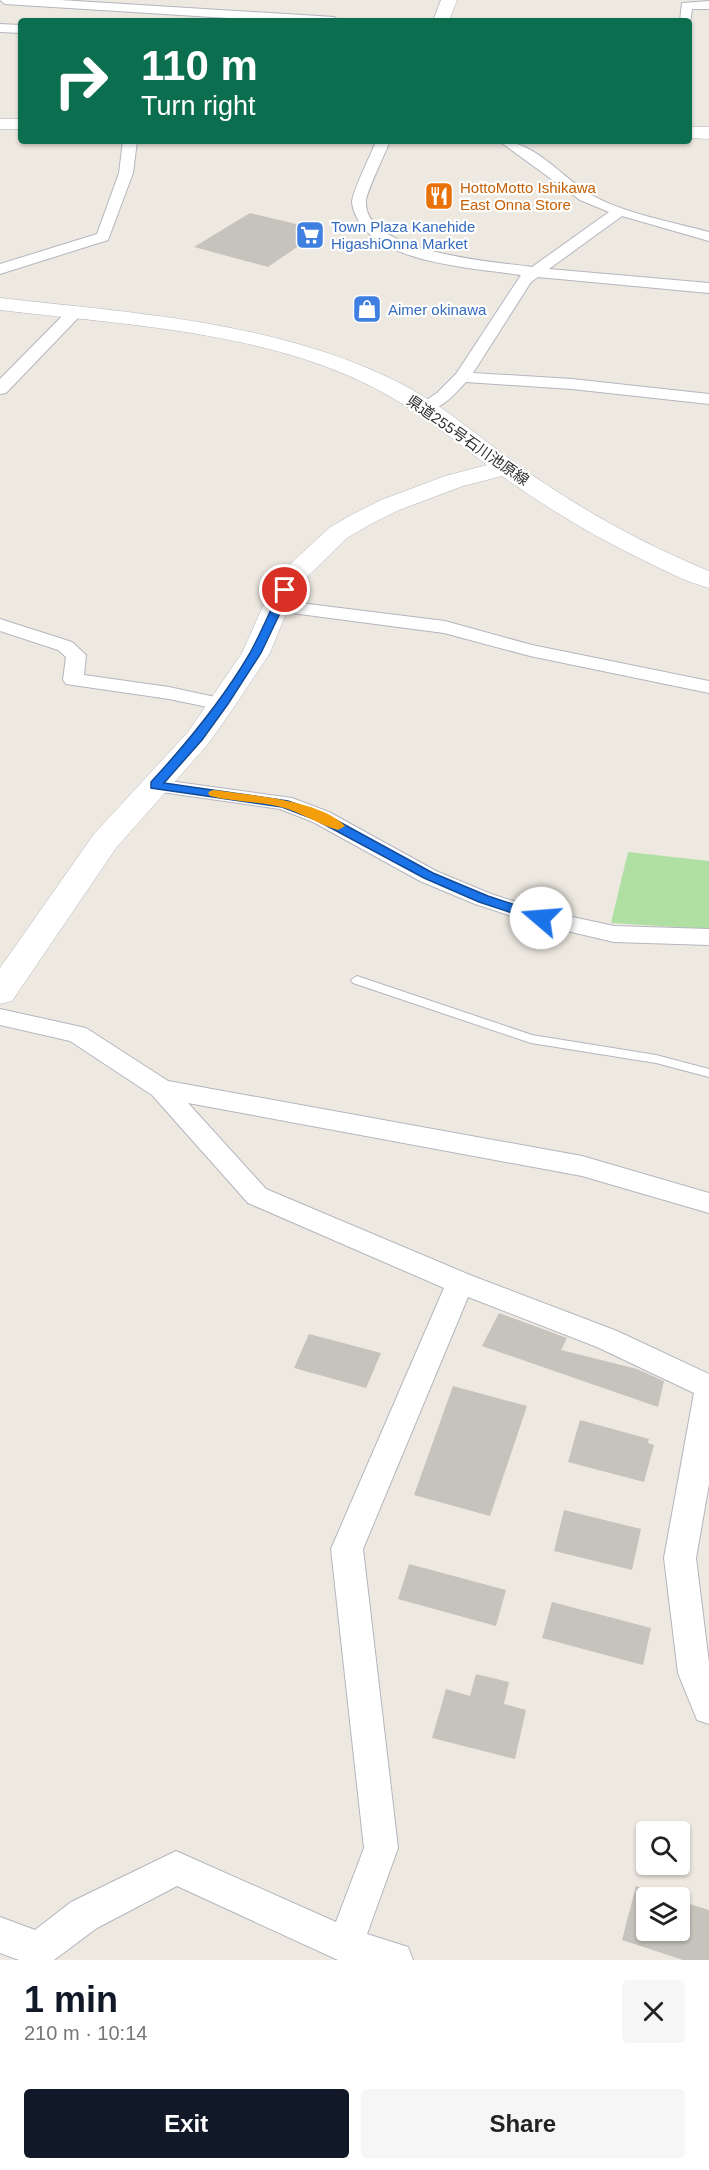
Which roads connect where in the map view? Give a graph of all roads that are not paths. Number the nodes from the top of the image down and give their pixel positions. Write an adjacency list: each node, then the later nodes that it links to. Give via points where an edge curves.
1 (5, 0): 3 (street)
2 (449, 0): 7 (main road)
3 (97, 3): 5 (street); 6 (street)
4 (709, 5): 8 (street, via 686,5)
5 (104, 18)
6 (294, 18)
7 (442, 18)
8 (686, 18)
9 (0, 28): 10 (street)
10 (18, 29)
11 (0, 124): 12 (main road)
12 (18, 124)
13 (692, 132): 14 (main road)
14 (709, 133)
15 (130, 144): 20 (street, via 126,173 103,237)
16 (382, 144): 21 (street, via 359,202 371,230 424,255)
17 (511, 144): 18 (street, via 585,197)
18 (620, 212): 19 (street); 21 (street)
19 (709, 237)
20 (0, 269)
21 (534, 272): 22 (street); 25 (street, via 525,279)
22 (709, 288)
23 (0, 304): 24 (main road, 県道255号石川池原線)
24 (74, 313): 26 (street); 28 (main road, 県道255号石川池原線, via 176,326 303,352 365,375)
25 (462, 377): 27 (street); 28 (street, via 443,397)
26 (0, 389)
27 (709, 399)
28 (425, 406): 29 (main road, 県道255号石川池原線)
29 (506, 467): 30 (main road, 県道255号石川池原線, via 618,539); 31 (main road, via 390,505 338,533 295,574)
30 (709, 580)
31 (276, 606): 33 (street, via 445,627 530,650); 34 (main road, via 256,653)
32 (0, 624): 34 (street, via 65,646 76,655 73,680)
33 (709, 687)
34 (222, 704): 35 (main road, via 198,738)
35 (155, 785): 36 (street, via 284,803 321,817 428,876 541,918 614,934); 38 (main road, via 105,841)
36 (709, 938)
37 (357, 980): 40 (lane, via 531,1039 656,1059)
38 (0, 993)
39 (0, 1017): 41 (street, via 77,1034)
40 (709, 1073)
41 (160, 1089): 42 (street, via 582,1166); 43 (street, via 257,1196)
42 (709, 1203)
43 (460, 1283): 44 (street, via 607,1339); 48 (street, via 347,1549 381,1848)
44 (709, 1387)
45 (709, 1392): 46 (street, via 680,1558 694,1672)
46 (709, 1709)
47 (0, 1935): 48 (street, via 39,1949 84,1915 176,1868)
48 (345, 1945): 49 (street)
49 (395, 1960)

